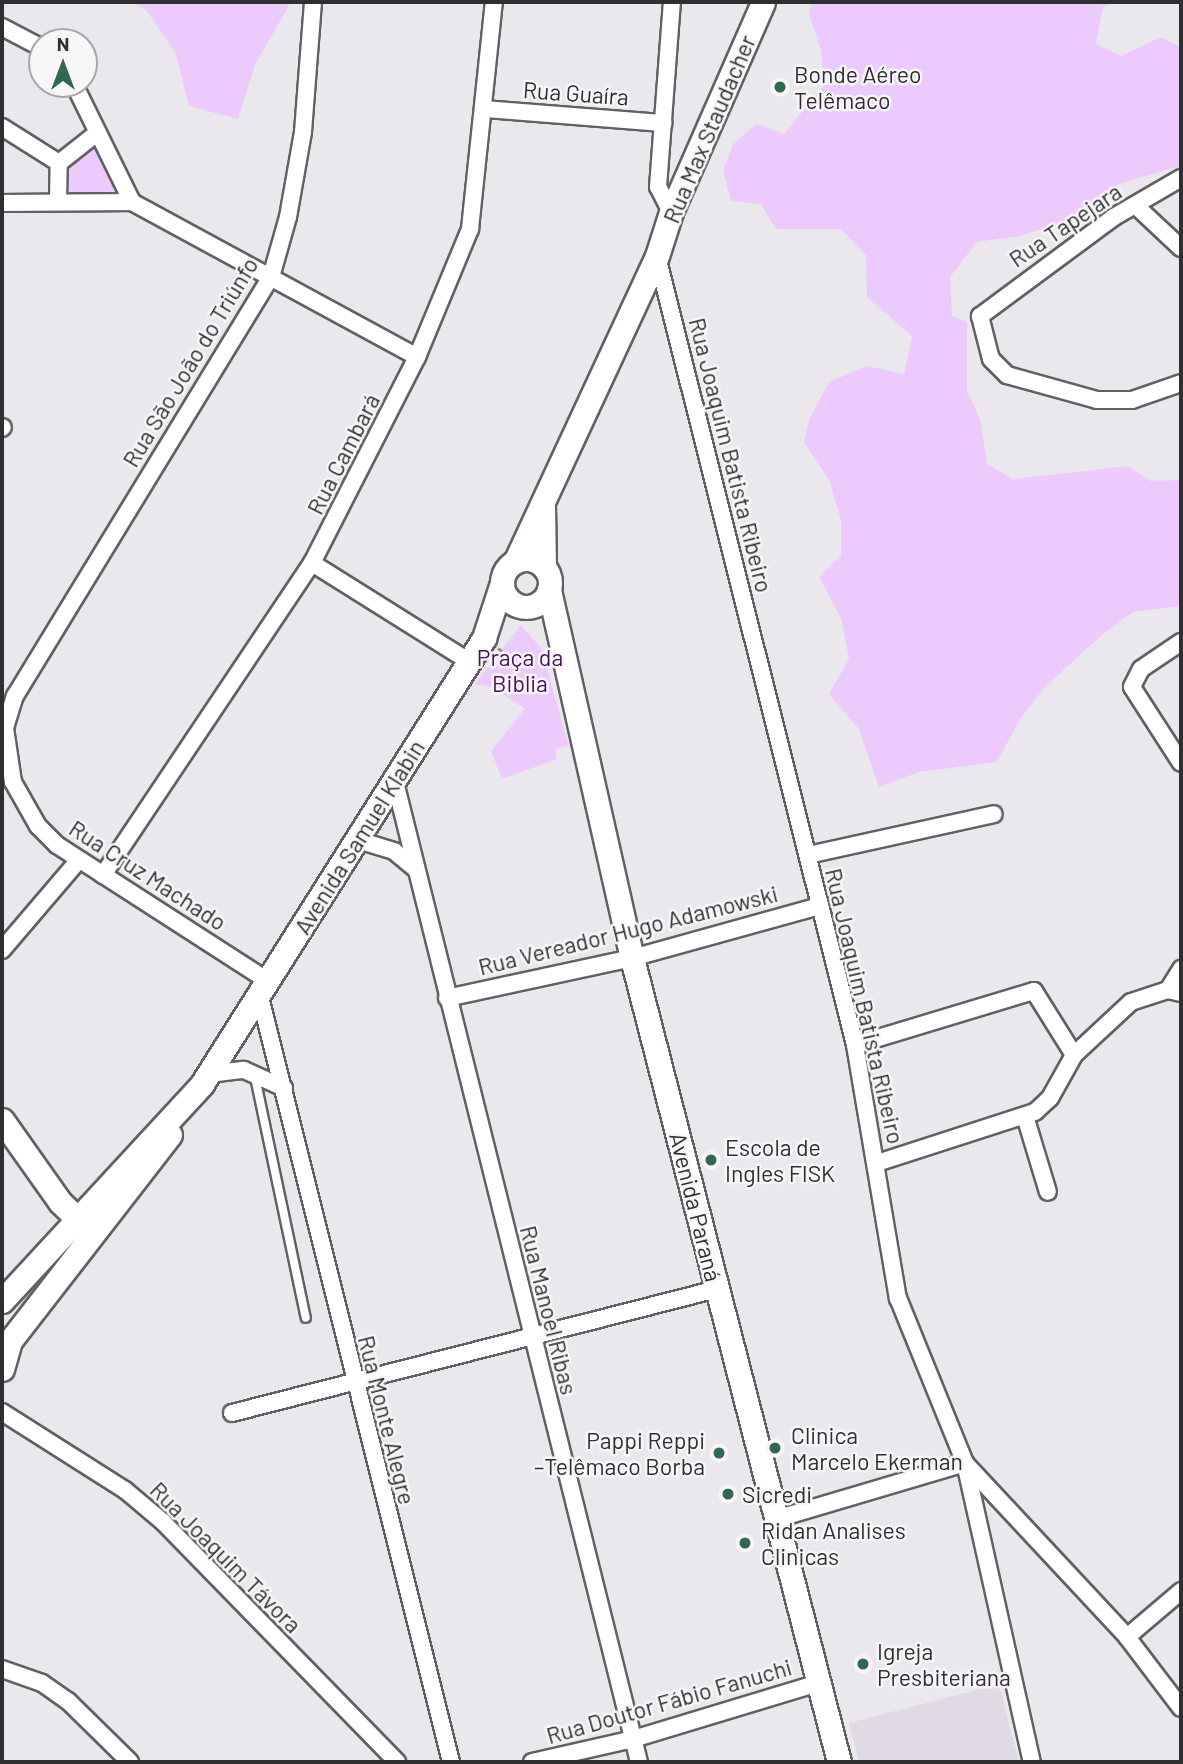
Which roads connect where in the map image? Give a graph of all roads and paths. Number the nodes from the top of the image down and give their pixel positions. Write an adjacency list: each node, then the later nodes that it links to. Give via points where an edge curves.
1 (313, 2): 21 (street, Rua São João do Triúnfo, via 301,145)
2 (494, 2): 8 (street, Rua Cambará)
3 (672, 2): 9 (street)
4 (763, 2): 18 (main road, Rua Max Staudacher)
5 (2, 27): 6 (street)
6 (28, 41)
7 (81, 98): 11 (street)
8 (485, 109): 9 (street, Rua Guaíra); 22 (street, Rua Cambará, via 470,229)
9 (663, 123): 18 (street, via 659,187)
10 (2, 127): 12 (street)
11 (97, 133): 12 (street); 15 (street)
12 (59, 163): 14 (street)
13 (1181, 178): 17 (street, Rua Tapejara)
14 (58, 202): 15 (street); 16 (street)
15 (132, 202): 21 (street)
16 (2, 203)
17 (1135, 205): 19 (street); 23 (street, Rua Tapejara, via 980,316 991,359 1007,374 1097,400 1132,400)
18 (671, 212): 20 (main road, Rua Max Staudacher)
19 (1181, 248)
20 (657, 256): 24 (main road); 39 (street, Rua Joaquim Batista Ribeiro)
21 (271, 277): 22 (street); 34 (street, Rua São João do Triúnfo)
22 (418, 357): 26 (street, Rua Cambará)
23 (1181, 383)
24 (543, 499): 25 (main road); 27 (main road)
25 (514, 562): 27 (main road, via 530,559); 28 (main road)
26 (312, 563): 33 (street); 42 (street, Rua Cambará)
27 (546, 579): 29 (main road); 32 (main road, Avenida Paraná)
28 (502, 583): 29 (main road, via 507,598); 30 (main road, Avenida Samuel Klabin)
29 (526, 606): 30 (main road); 32 (main road, Avenida Paraná)
30 (484, 638): 33 (main road, Avenida Samuel Klabin)
31 (1181, 642): 35 (street, via 1141,669 1132,687)
32 (561, 649): 45 (main road, Avenida Paraná)
33 (468, 661): 36 (main road, Avenida Samuel Klabin)
34 (5, 721): 40 (street, Rua Cruz Machado, via 13,782 24,804 38,826)
35 (1181, 763)
36 (395, 782): 38 (main road, Avenida Samuel Klabin); 41 (street, Rua Manoel Ribas)
37 (994, 814): 39 (street)
38 (358, 840): 41 (street, via 394,851); 47 (main road, Avenida Samuel Klabin)
39 (808, 855): 43 (street, Rua Joaquim Batista Ribeiro)
40 (78, 861): 42 (street, Rua Cruz Machado); 44 (street)
41 (414, 868): 49 (street, Rua Manoel Ribas)
42 (103, 876): 47 (street, Rua Cruz Machado)
43 (820, 906): 45 (street, Rua Vereador Hugo Adamowski); 50 (street, Rua Joaquim Batista Ribeiro)
44 (2, 950)
45 (632, 958): 49 (street, Rua Vereador Hugo Adamowski); 60 (main road, Avenida Paraná)
46 (1181, 970): 48 (street)
47 (263, 987): 53 (main road, Avenida Samuel Klabin); 54 (street, Rua Monte Alegre)
48 (1176, 991): 51 (street, via 1131,1002)
49 (447, 998): 63 (street, Rua Manoel Ribas)
50 (855, 1045): 51 (street, via 1034,991); 57 (street, Rua Joaquim Batista Ribeiro)
51 (1074, 1055): 55 (street, via 1049,1098)
52 (255, 1074): 53 (street); 54 (street); 62 (lane)
53 (206, 1079): 59 (main road, Avenida Samuel Klabin, via 195,1105)
54 (284, 1088): 66 (street, Rua Monte Alegre)
55 (1025, 1116): 57 (street); 58 (street)
56 (2, 1121): 59 (main road)
57 (877, 1163): 69 (street, Rua Joaquim Batista Ribeiro, via 898,1298)
58 (1048, 1192)
59 (83, 1225): 61 (main road); 64 (main road, Avenida Samuel Klabin)
60 (717, 1289): 63 (street); 70 (main road, Avenida Paraná)
61 (2, 1301)
62 (306, 1318)
63 (532, 1336): 66 (street); 76 (street, Rua Manoel Ribas)
64 (6, 1343): 65 (main road)
65 (2, 1369)
66 (354, 1382): 68 (street); 79 (street, Rua Monte Alegre)
67 (2, 1412): 78 (street, Rua Joaquim Távora, via 125,1490 163,1522)
68 (232, 1413)
69 (965, 1463): 70 (street); 72 (street); 83 (street, Rua Joaquim Batista Ribeiro)
70 (776, 1519): 74 (main road, Avenida Paraná)
71 (1181, 1591): 72 (street)
72 (1127, 1637): 75 (street)
73 (2, 1669): 77 (street, via 42,1683 68,1701)
74 (818, 1683): 76 (street, Rua Doutor Fábio Fanuchi); 82 (main road, Avenida Paraná)
75 (1181, 1708)
76 (633, 1739): 80 (street, Rua Doutor Fábio Fanuchi); 81 (street, Rua Manoel Ribas)
77 (130, 1762)
78 (397, 1762)
79 (451, 1762)
80 (532, 1762)
81 (639, 1762)
82 (839, 1762)
83 (1032, 1762)

